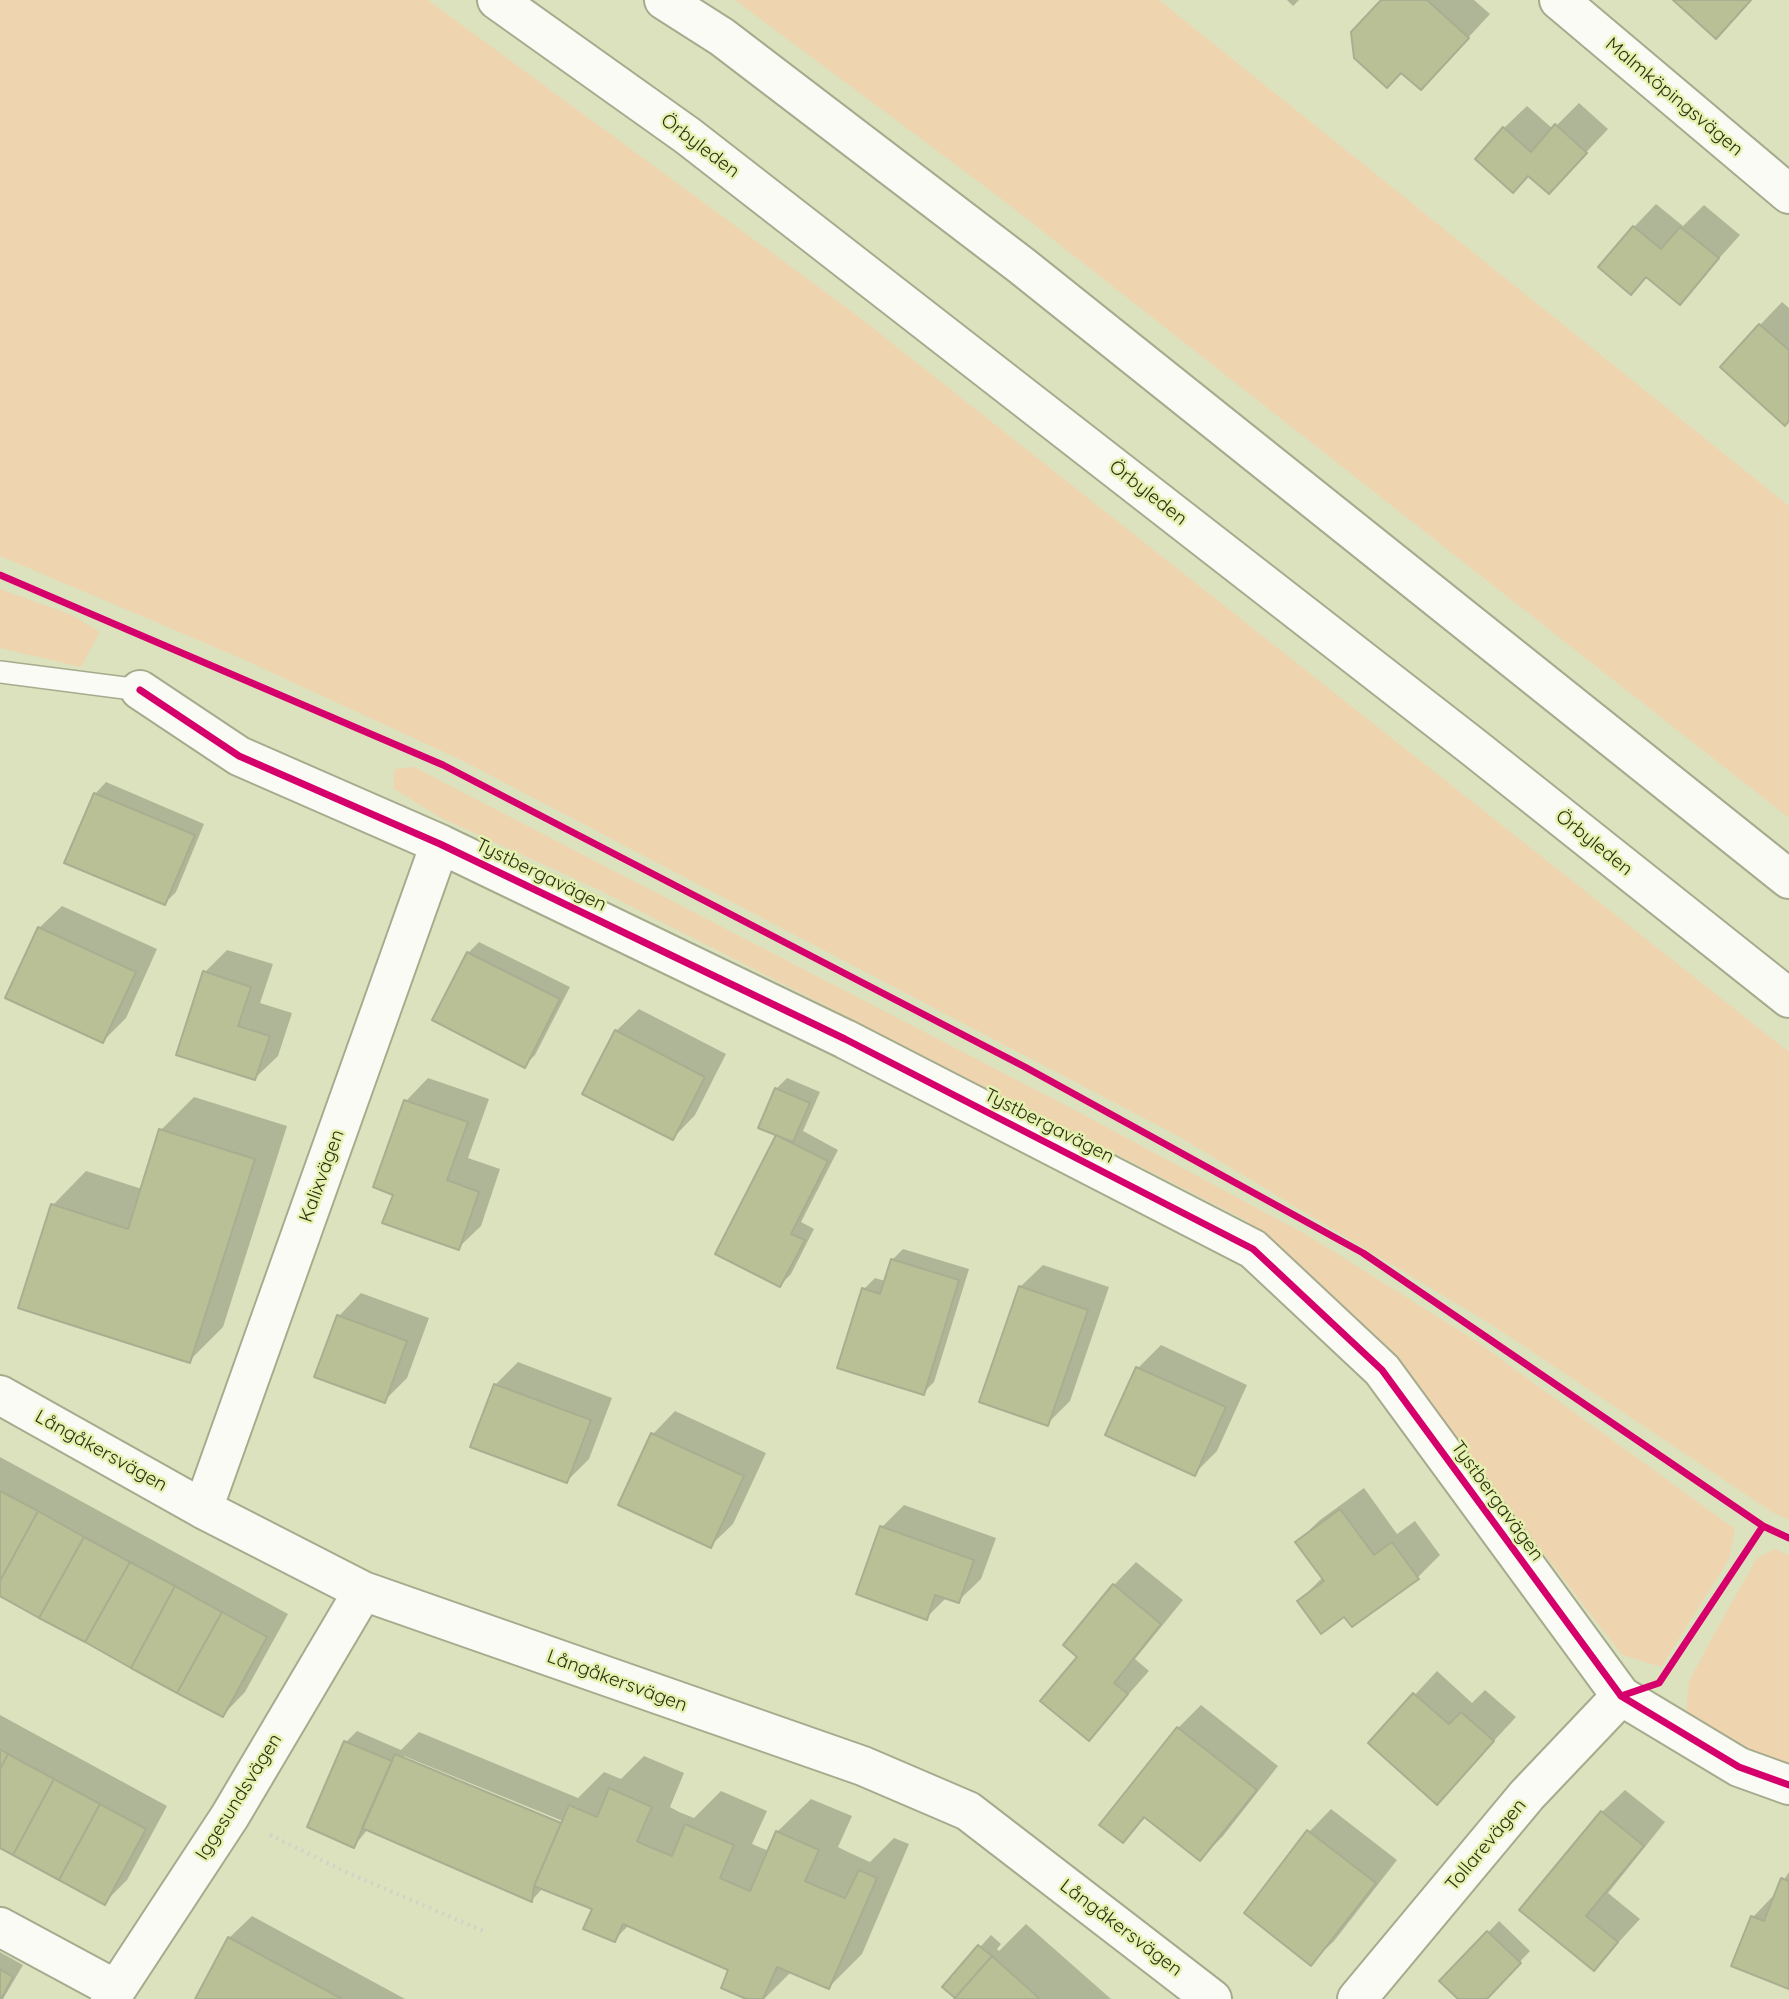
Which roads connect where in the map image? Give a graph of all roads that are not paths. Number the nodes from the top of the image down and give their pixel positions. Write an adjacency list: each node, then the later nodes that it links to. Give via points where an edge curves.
1 (497, 0): 9 (street, Örbyleden, via 688,136)
2 (664, 0): 8 (street, via 722,37 1022,267)
3 (1559, 0): 4 (street, Malmköpingsvägen)
4 (1789, 194)
5 (0, 673): 6 (lane)
6 (141, 690): 7 (street, Tystbergavägen, via 239,756)
7 (440, 844): 11 (street, Kalixvägen); 13 (street, Tystbergavägen, via 845,1039 1253,1249 1382,1370)
8 (1789, 879)
9 (1789, 998)
10 (0, 1395): 11 (street, Långåkersvägen)
11 (203, 1509): 12 (street, Långåkersvägen)
12 (363, 1591): 16 (street, Iggesundsvägen, via 230,1816); 17 (street, Långåkersvägen, via 863,1766 968,1811)
13 (1621, 1696): 14 (street, Tystbergavägen, via 1739,1767); 18 (street, Tollarevägen, via 1527,1796)
14 (1789, 1785)
15 (0, 1927): 16 (street)
16 (112, 1994)
17 (1212, 1999)
18 (1357, 1999)

